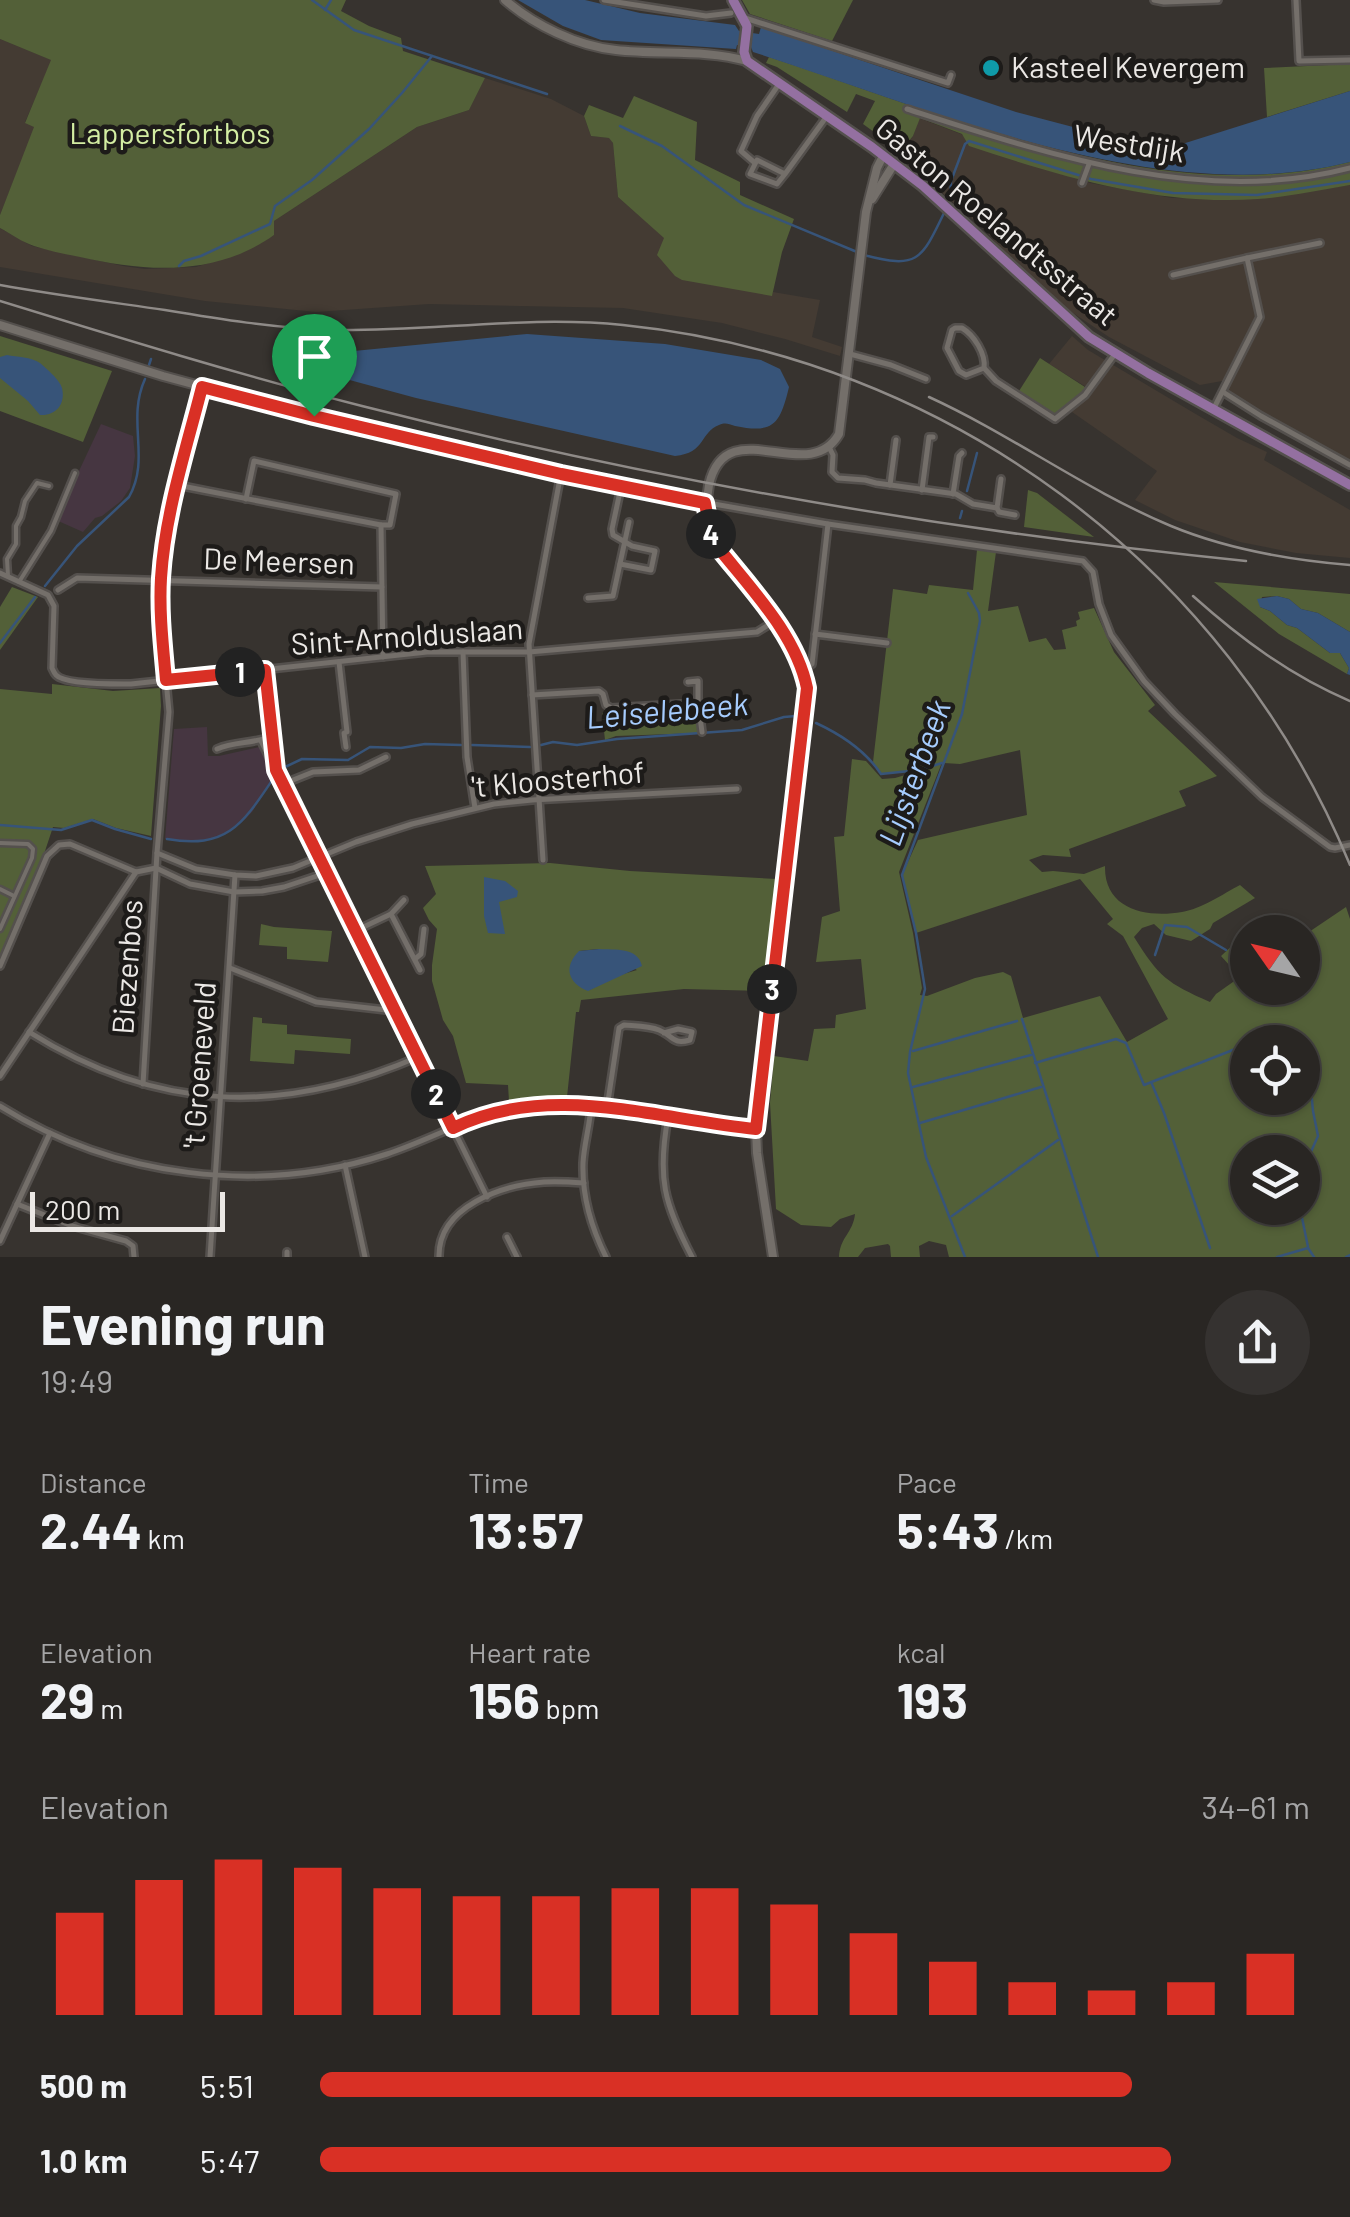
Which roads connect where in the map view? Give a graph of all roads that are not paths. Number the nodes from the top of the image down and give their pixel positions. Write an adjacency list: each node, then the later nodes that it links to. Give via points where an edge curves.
1 (504, 0): 10 (main road, via 539,23 601,48)
2 (604, 0): 7 (street, via 706,16)
3 (733, 0): 8 (main road)
4 (1154, 0): 5 (street)
5 (1218, 0)
6 (1296, 0): 9 (street, via 1299,61)
7 (730, 13)
8 (742, 17): 10 (main road); 11 (street, via 948,84)
9 (1350, 60)
10 (747, 61): 12 (main road, Gaston Roelandtsstraat)
11 (951, 75)
12 (779, 84): 14 (main road, Gaston Roelandtsstraat); 16 (street, via 741,151)
13 (907, 109): 18 (street, Westdijk)
14 (823, 114): 15 (main road, Gaston Roelandtsstraat); 20 (street)
15 (884, 156): 17 (main road, Gaston Roelandtsstraat); 22 (main road)
16 (755, 162): 20 (street); 20 (street, via 750,174 777,184)
17 (894, 164): 22 (main road); 28 (main road, Gaston Roelandtsstraat)
18 (1090, 164): 19 (street, Westdijk, via 1253,181); 21 (street)
19 (1350, 168)
20 (784, 174)
21 (1083, 182)
22 (866, 212): 27 (main road)
23 (1320, 243): 24 (street)
24 (1248, 258): 25 (street); 32 (street, via 1260,317)
25 (1173, 275)
26 (0, 325): 31 (main road)
27 (850, 354): 30 (street); 36 (main road, via 839,434)
28 (1115, 354): 29 (street, via 1085,395 1055,420); 33 (main road, Gaston Roelandtsstraat)
29 (984, 368): 29 (street, via 966,375 959,370 948,348 952,330 968,331)
30 (926, 379)
31 (202, 387): 40 (main road); 42 (street, Biezenbos)
32 (1223, 392): 33 (street); 38 (street)
33 (1213, 409): 44 (main road, Gaston Roelandtsstraat)
34 (933, 438): 47 (street)
35 (896, 440): 43 (street)
36 (829, 447): 43 (street, via 838,478); 50 (main road, via 801,456 753,448 732,453 714,470)
37 (962, 453): 48 (street)
38 (1350, 465)
39 (75, 473): 60 (street, via 52,531)
40 (561, 474): 46 (main road); 69 (street)
41 (1001, 479): 51 (street)
42 (176, 485): 49 (street); 61 (street, Biezenbos)
43 (890, 485): 47 (street)
44 (1350, 485)
45 (48, 486): 59 (street, via 37,484 25,501)
46 (621, 487): 50 (main road); 56 (street, via 612,533)
47 (922, 490): 48 (street)
48 (954, 494): 51 (street)
49 (246, 498): 55 (street); 55 (street, via 254,460 396,494 390,526)
50 (705, 503): 54 (street); 65 (main road, via 717,546)
51 (996, 508): 52 (street)
52 (1014, 515)
53 (629, 522): 56 (street)
54 (828, 524): 66 (street); 90 (street, via 1087,564 1117,646 1160,699 1273,807 1330,847)
55 (382, 525): 62 (street)
56 (625, 542): 57 (street); 57 (street, via 655,551 650,570)
57 (620, 564): 64 (street, via 613,596)
58 (0, 573): 59 (street, Sint-Arnolduslaan)
59 (8, 576): 60 (street, Sint-Arnolduslaan)
60 (19, 582): 74 (street, Sint-Arnolduslaan, via 52,600 52,668 59,678)
61 (161, 582): 62 (street, De Meersen); 63 (street, De Meersen, via 77,578); 74 (street, Biezenbos)
62 (382, 588): 70 (street)
63 (58, 590)
64 (588, 598)
65 (774, 621): 69 (street, Sint-Arnolduslaan, via 757,632); 73 (main road)
66 (814, 634): 67 (street); 73 (street, via 812,664)
67 (886, 643)
68 (462, 652): 69 (street, Sint-Arnolduslaan); 70 (street, Sint-Arnolduslaan); 88 (street)
69 (529, 652): 76 (street)
70 (383, 657): 71 (street, Sint-Arnolduslaan)
71 (340, 662): 72 (street, Sint-Arnolduslaan); 81 (street)
72 (265, 670): 74 (street, Sint-Arnolduslaan); 79 (street)
73 (804, 670): 122 (main road, via 806,712)
74 (166, 680): 91 (street, Biezenbos)
75 (688, 682): 77 (street, via 698,681)
76 (532, 695): 77 (street, via 599,690 612,708); 87 (street)
77 (698, 703): 78 (street)
78 (702, 732)
79 (272, 736): 80 (street); 84 (street)
80 (262, 741): 82 (street); 84 (street)
81 (346, 747)
82 (217, 750)
83 (386, 758): 85 (street, via 359,770 319,771)
84 (276, 770): 85 (street)
85 (283, 784): 92 (street)
86 (737, 789): 87 (street, 't Kloosterhof)
87 (539, 800): 88 (street, 't Kloosterhof); 93 (street)
88 (475, 808): 92 (street, 't Kloosterhof)
89 (0, 843): 100 (street, via 33,850)
90 (1350, 845)
91 (157, 853): 94 (street, Biezenbos); 97 (street, 't Kloosterhof)
92 (320, 858): 96 (street); 97 (street, 't Kloosterhof, via 275,873)
93 (543, 860)
94 (156, 868): 95 (street); 99 (street, via 200,887); 115 (street, Biezenbos)
95 (136, 872): 107 (street, via 70,844 54,847); 111 (street)
96 (327, 873): 99 (street, via 284,887); 105 (street)
97 (235, 876): 99 (street, 't Groeneveld)
98 (0, 890): 100 (street)
99 (234, 892): 108 (street, 't Groeneveld)
100 (15, 896): 103 (street)
101 (404, 900): 102 (street)
102 (392, 914): 105 (street); 106 (street)
103 (0, 929)
104 (424, 930): 106 (street)
105 (356, 931): 110 (street)
106 (415, 959): 109 (street)
107 (0, 966)
108 (229, 968): 110 (street, via 316,1002); 116 (street, 't Groeneveld)
109 (420, 970)
110 (395, 1010): 113 (street)
111 (29, 1032): 114 (street); 115 (street, via 89,1065)
112 (664, 1033): 112 (street, via 685,1042 692,1032 678,1030); 119 (street, via 618,1028)
113 (418, 1057): 116 (street, via 334,1087); 121 (street)
114 (0, 1076)
115 (143, 1084): 116 (street)
116 (220, 1098): 125 (street, 't Groeneveld)
117 (0, 1106): 123 (street)
118 (591, 1106): 119 (street); 121 (street, via 522,1106); 126 (street)
119 (607, 1108): 120 (street)
120 (668, 1117): 122 (street); 138 (street, via 663,1186)
121 (453, 1128): 124 (street); 127 (street)
122 (756, 1129): 131 (main road)
123 (50, 1133): 125 (street, via 123,1160); 128 (street)
124 (345, 1165): 125 (street); 134 (street)
125 (215, 1175): 133 (street, 't Groeneveld)
126 (584, 1183): 127 (street, via 528,1184); 137 (street)
127 (488, 1198): 135 (street, via 450,1220)
128 (17, 1204): 130 (street); 132 (street, via 129,1242)
129 (507, 1237): 136 (street)
130 (0, 1242)
131 (773, 1256): 139 (street)
132 (134, 1257)
133 (210, 1257)
134 (365, 1257)
135 (439, 1257)
136 (517, 1257)
137 (606, 1257)
138 (692, 1257)
139 (764, 1257)

